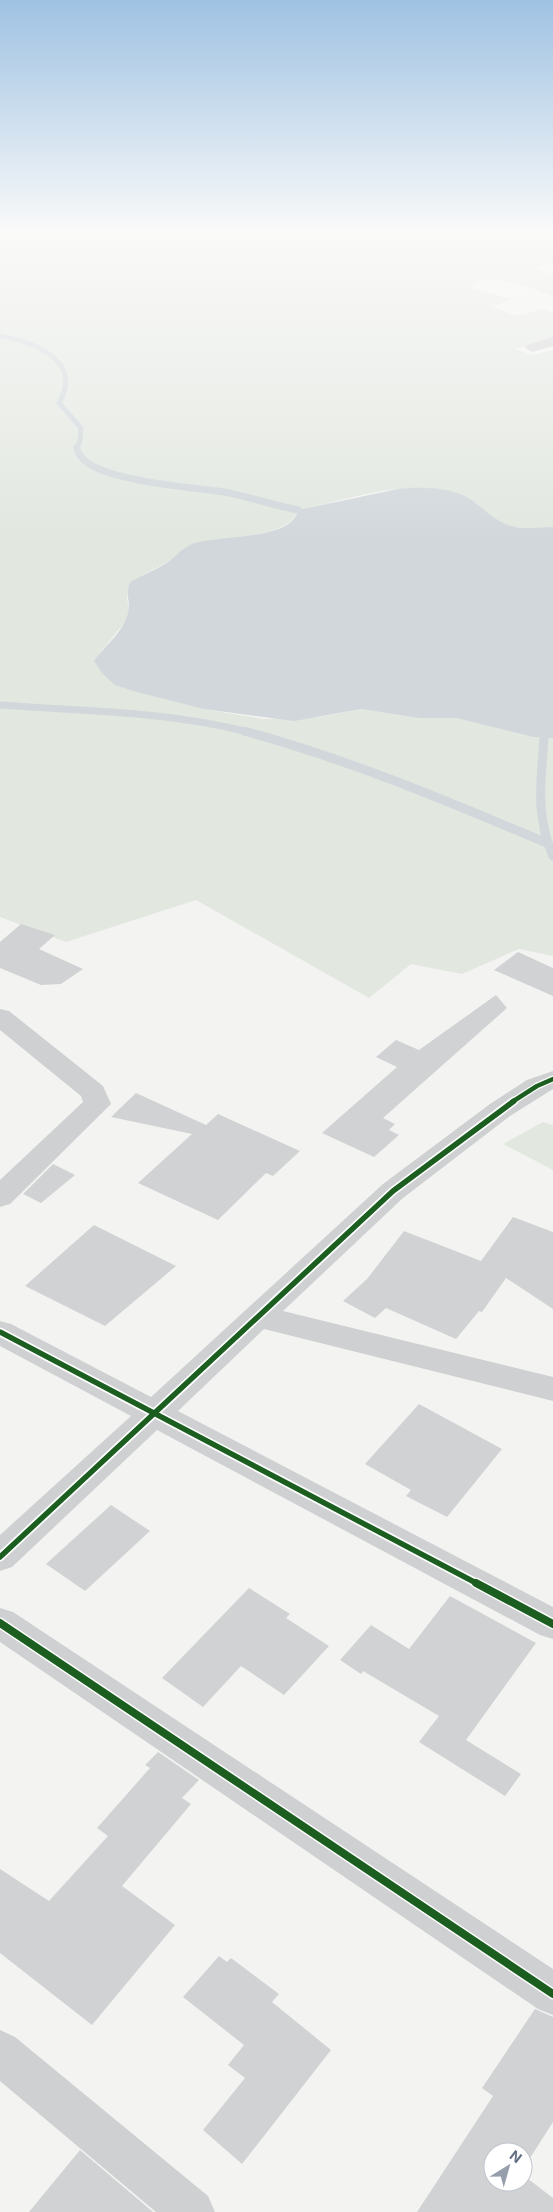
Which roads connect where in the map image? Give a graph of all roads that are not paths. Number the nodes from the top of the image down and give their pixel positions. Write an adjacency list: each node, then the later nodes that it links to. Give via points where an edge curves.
1 (553, 341): 2 (street)
2 (532, 348)
3 (0, 1017): 5 (street, via 93,1092 97,1104)
4 (553, 1079): 6 (street, via 500,1110 394,1191)
5 (0, 1197)
6 (261, 1317): 8 (street); 9 (street)
7 (0, 1332): 9 (street)
8 (553, 1389)
9 (153, 1413): 10 (street); 12 (street)
10 (0, 1557)
11 (0, 1623): 13 (street)
12 (553, 1624)
13 (553, 1994)
14 (0, 2052): 15 (street)
15 (192, 2212)

